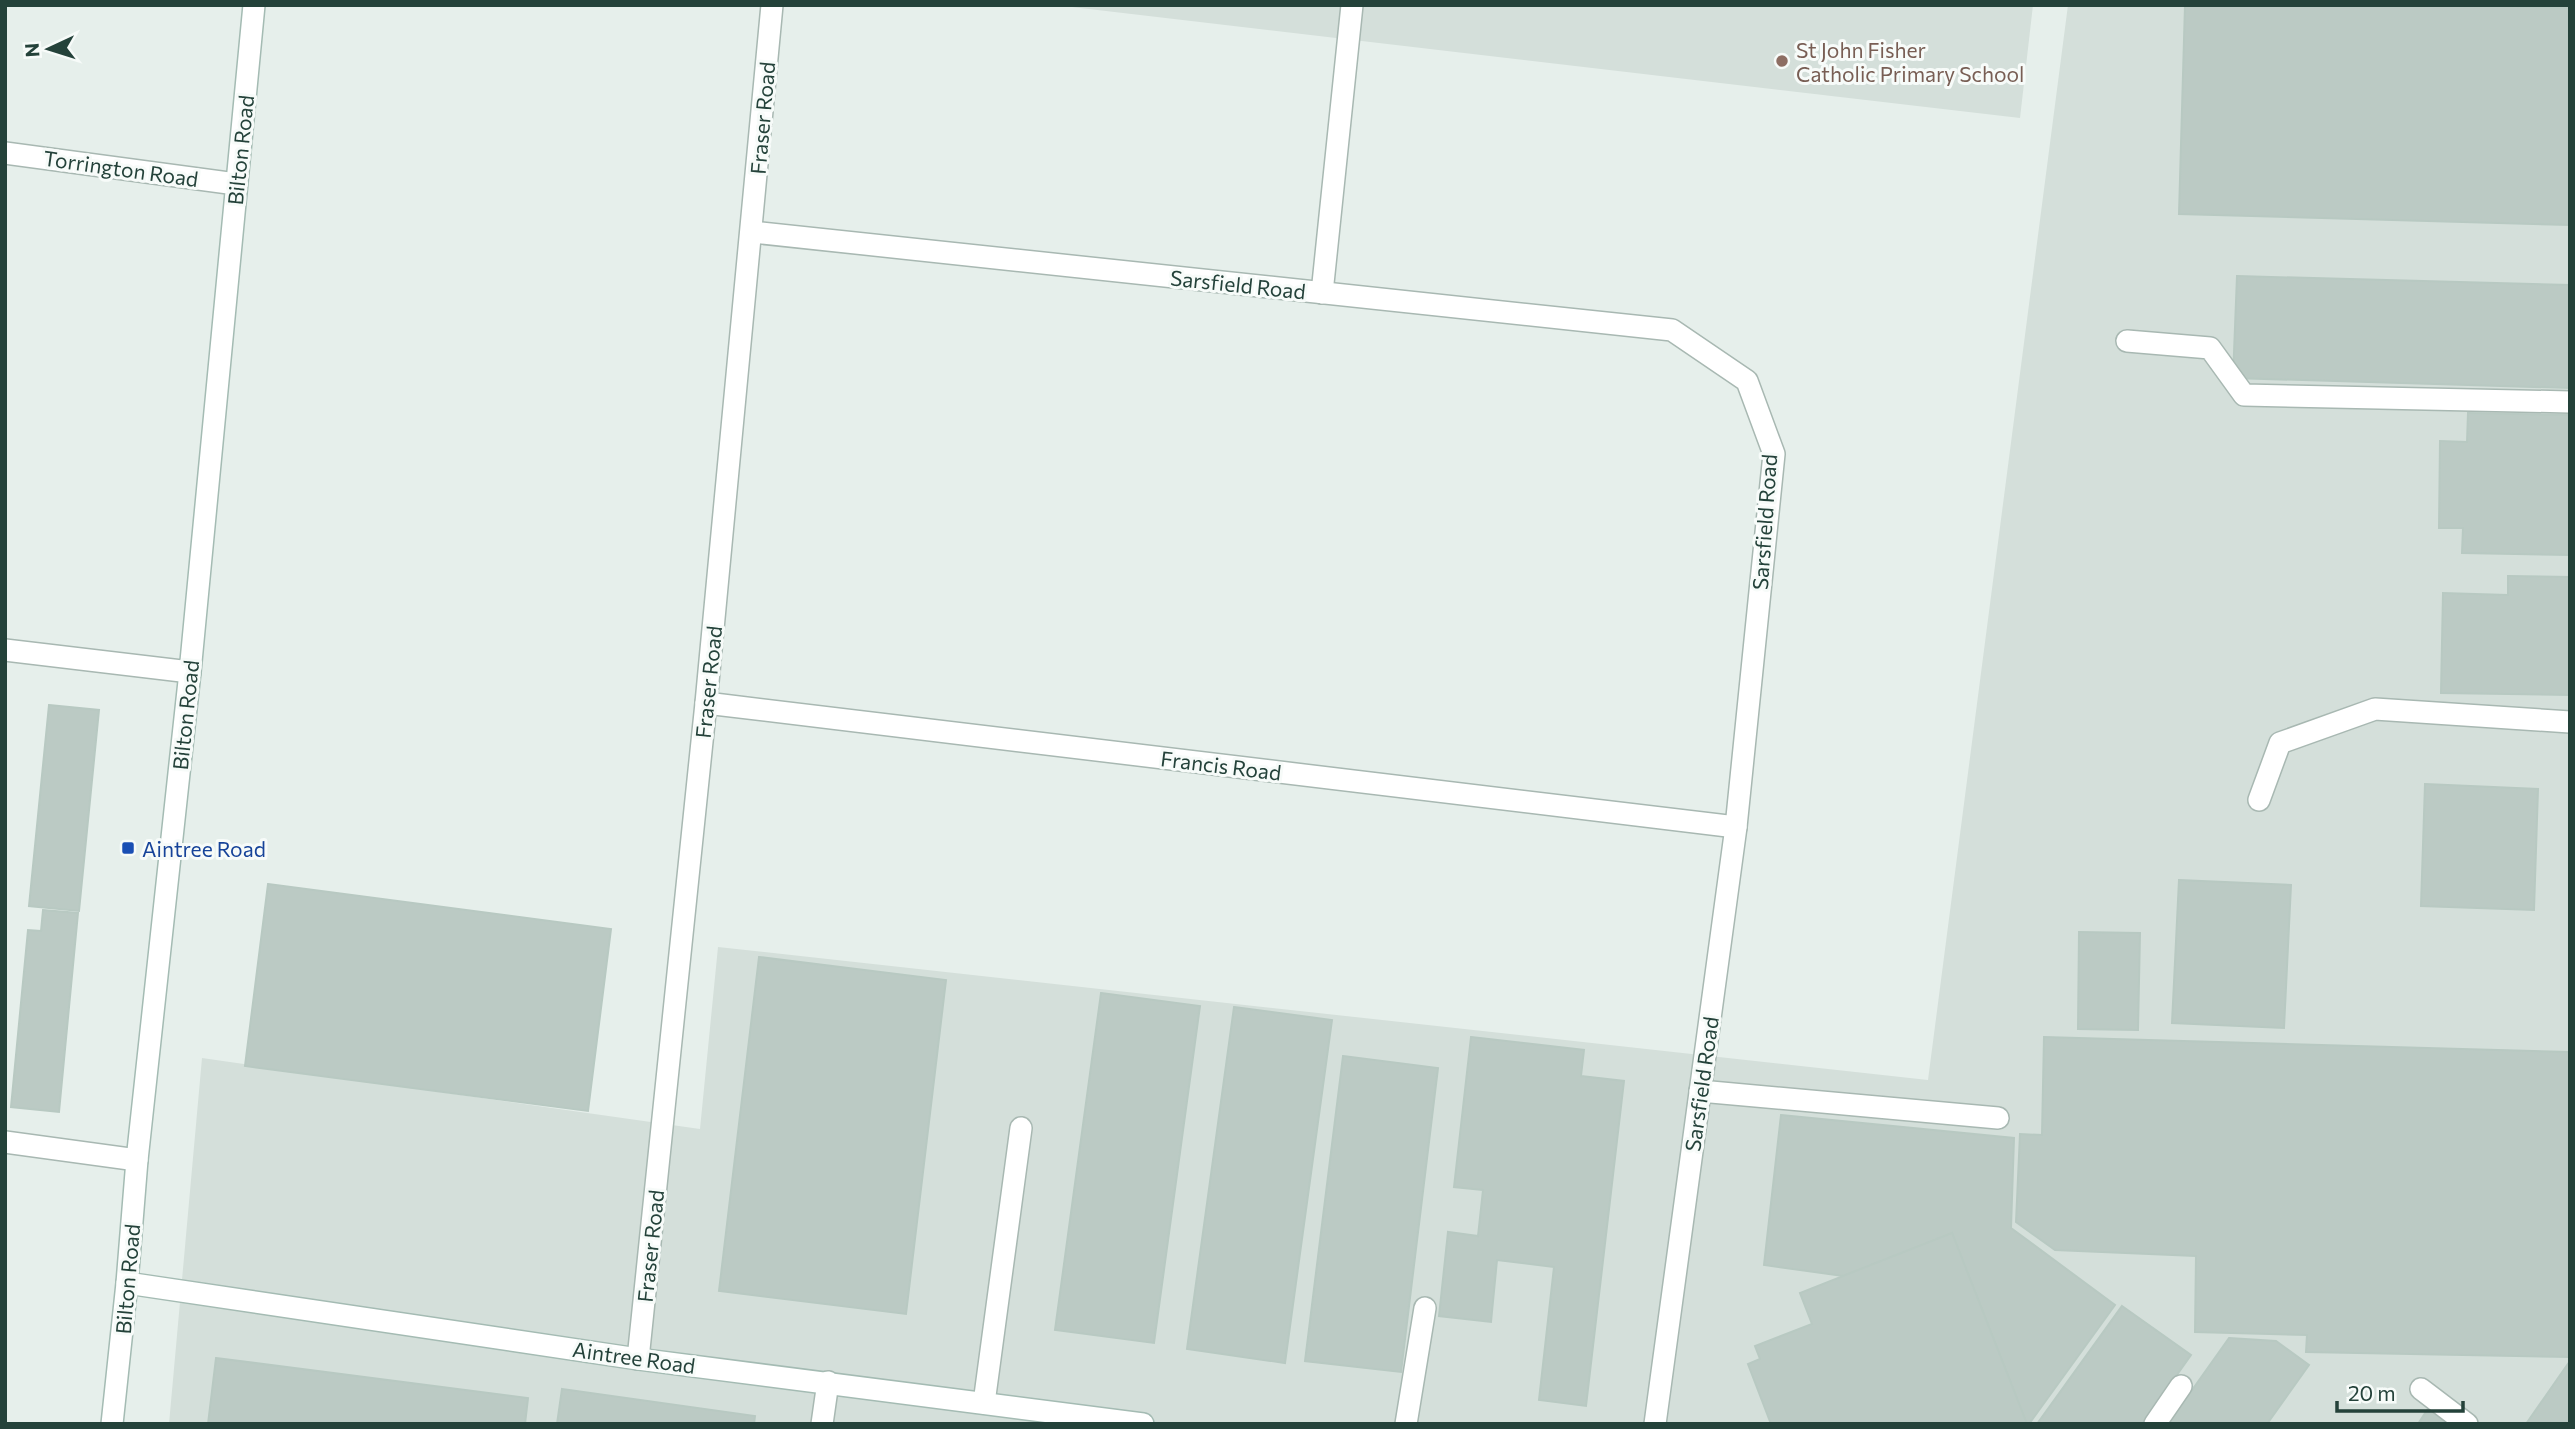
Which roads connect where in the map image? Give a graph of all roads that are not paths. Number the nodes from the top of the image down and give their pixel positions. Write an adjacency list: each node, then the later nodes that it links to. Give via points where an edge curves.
1 (254, 5): 5 (street, Bilton Road)
2 (772, 5): 6 (street, Fraser Road)
3 (1352, 5): 7 (street)
4 (5, 153): 5 (street, Torrington Road)
5 (236, 184): 11 (street, Bilton Road)
6 (752, 232): 7 (street, Sarsfield Road); 12 (street, Fraser Road)
7 (1321, 293): 15 (street, Sarsfield Road, via 1672,330 1747,381 1774,454)
8 (2127, 341): 9 (street, via 2210,348 2244,395)
9 (2570, 402)
10 (5, 650): 11 (street)
11 (190, 672): 20 (street, Bilton Road)
12 (706, 703): 15 (street, Francis Road); 23 (street, Fraser Road)
13 (2570, 722): 14 (street, via 2375,709 2280,743)
14 (2259, 800)
15 (1736, 827): 16 (street, Sarsfield Road)
16 (1700, 1091): 17 (street); 32 (street, Sarsfield Road)
17 (1998, 1118)
18 (1021, 1128): 27 (street)
19 (5, 1142): 20 (street)
20 (137, 1160): 21 (street, Bilton Road)
21 (128, 1283): 23 (street, Aintree Road); 28 (street, Bilton Road)
22 (1425, 1308): 31 (street)
23 (638, 1359): 24 (street, Aintree Road)
24 (828, 1382): 27 (street, Aintree Road); 29 (street)
25 (2181, 1386): 33 (street)
26 (2421, 1389): 34 (street)
27 (984, 1403): 30 (street, Aintree Road)
28 (112, 1424)
29 (822, 1424)
30 (1143, 1424)
31 (1406, 1424)
32 (1656, 1424)
33 (2155, 1424)
34 (2467, 1424)

